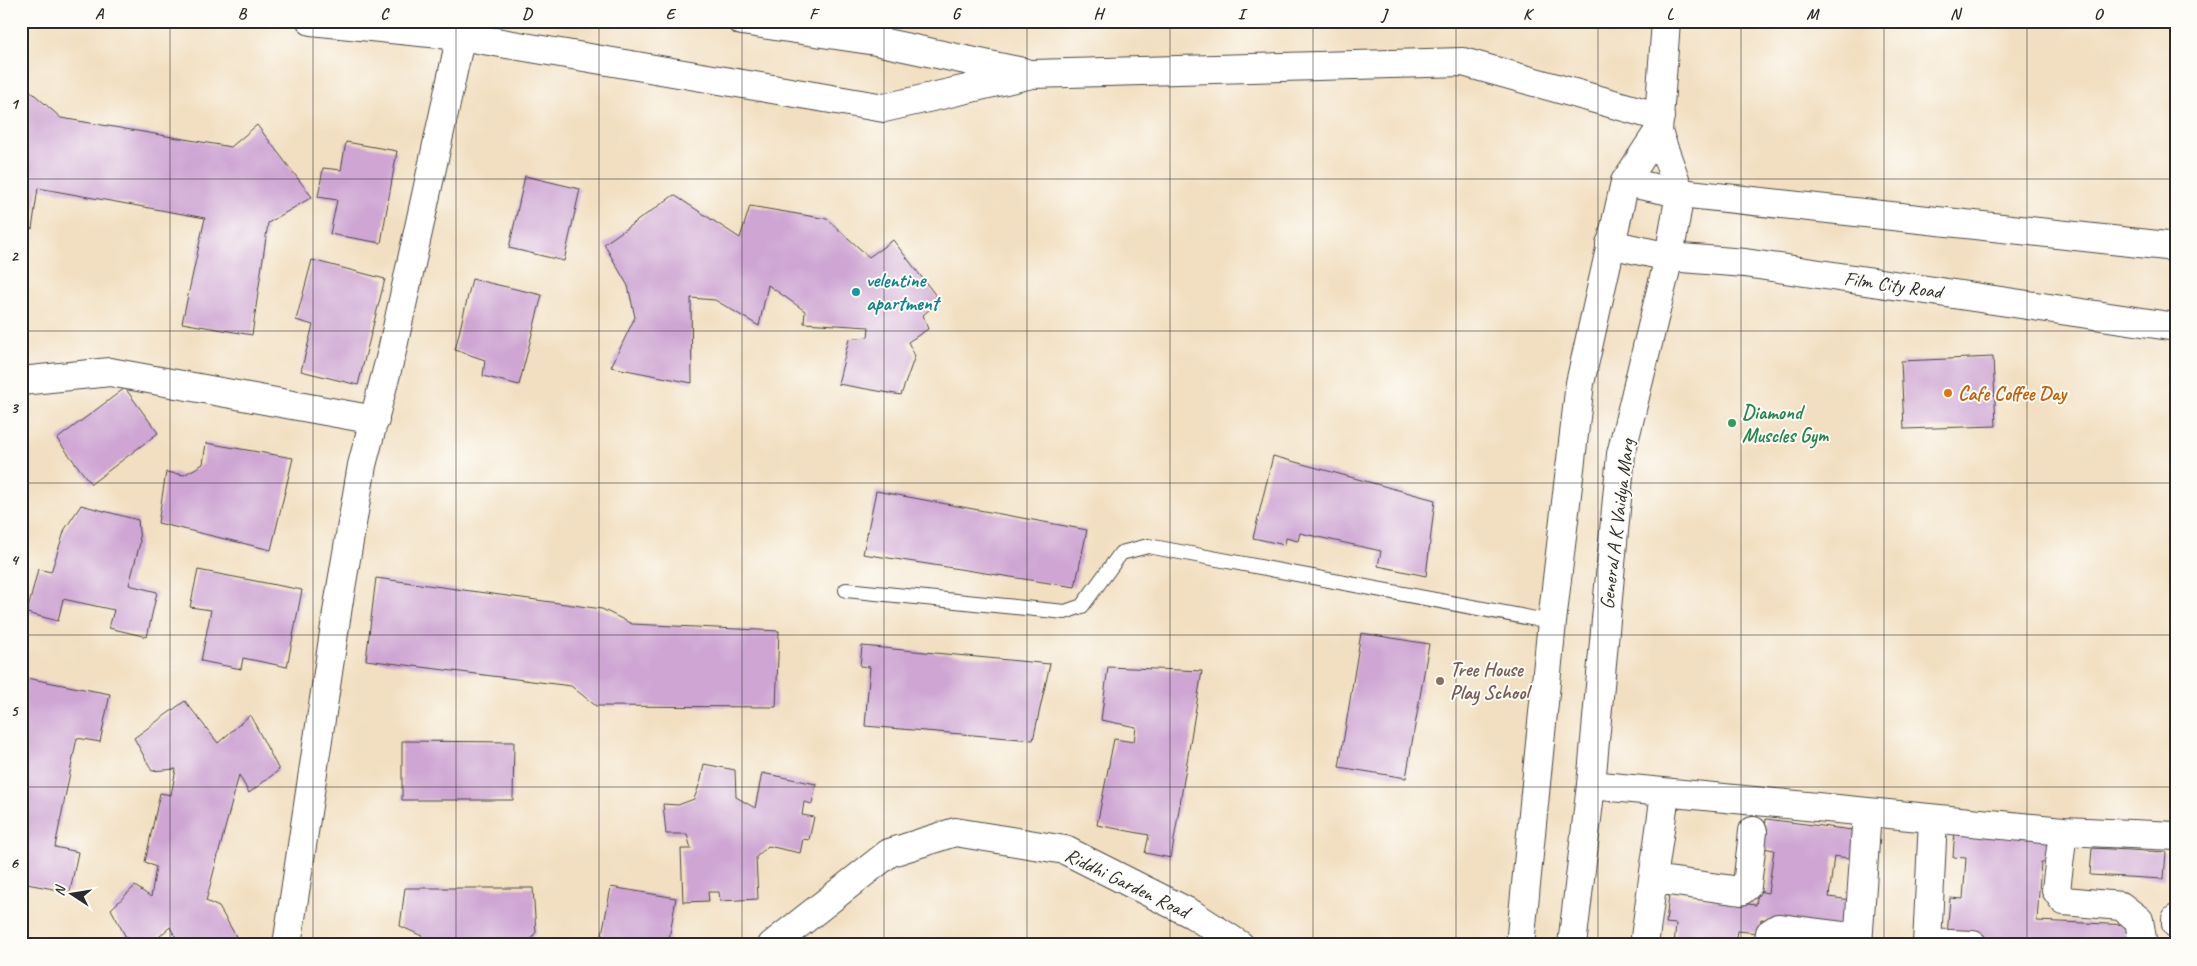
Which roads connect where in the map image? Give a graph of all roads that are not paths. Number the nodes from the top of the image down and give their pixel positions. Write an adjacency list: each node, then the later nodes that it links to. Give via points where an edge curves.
1 (311, 21): 4 (street)
2 (742, 21): 5 (street, via 876,41)
3 (1666, 21): 6 (street, General A K Vaidya Marg)
4 (462, 29): 5 (street, via 884,108); 14 (street)
5 (1032, 74): 6 (street, via 1463,62)
6 (1659, 125): 7 (street); 8 (street, General A K Vaidya Marg)
7 (1625, 182): 8 (street); 9 (street)
8 (1680, 193): 10 (street); 11 (street, General A K Vaidya Marg)
9 (1610, 244): 11 (street, Film City Road); 16 (street, via 1580,383)
10 (2176, 247)
11 (1669, 257): 12 (street, Film City Road, via 1746,263); 17 (street, General A K Vaidya Marg, via 1621,454)
12 (2176, 326)
13 (21, 381): 14 (street, via 110,372)
14 (374, 420): 29 (street, via 362,465 338,606)
15 (846, 590): 16 (lane, via 1065,612 1082,606 1121,553 1148,546)
16 (1552, 622): 32 (street)
17 (1591, 785): 18 (street); 33 (street, General A K Vaidya Marg)
18 (1665, 794): 19 (street); 24 (street)
19 (1867, 812): 20 (street); 27 (street)
20 (1933, 818): 22 (street); 28 (street)
21 (1753, 831): 24 (street, via 1747,886 1741,891)
22 (2062, 831): 23 (street); 37 (street, via 2056,890 2064,900 2122,906 2138,920)
23 (2176, 836)
24 (1653, 879): 34 (street)
25 (2176, 919): 26 (street)
26 (2176, 924)
27 (1858, 941): 35 (street, via 1778,928 1770,933)
28 (1927, 944): 36 (street)
29 (288, 945)
30 (772, 945): 31 (street, Riddhi Garden Road, via 889,852 955,832 1065,850 1192,914)
31 (1240, 945)
32 (1520, 945)
33 (1572, 945)
34 (1644, 945)
35 (1768, 945)
36 (1974, 945)
37 (2143, 945)

